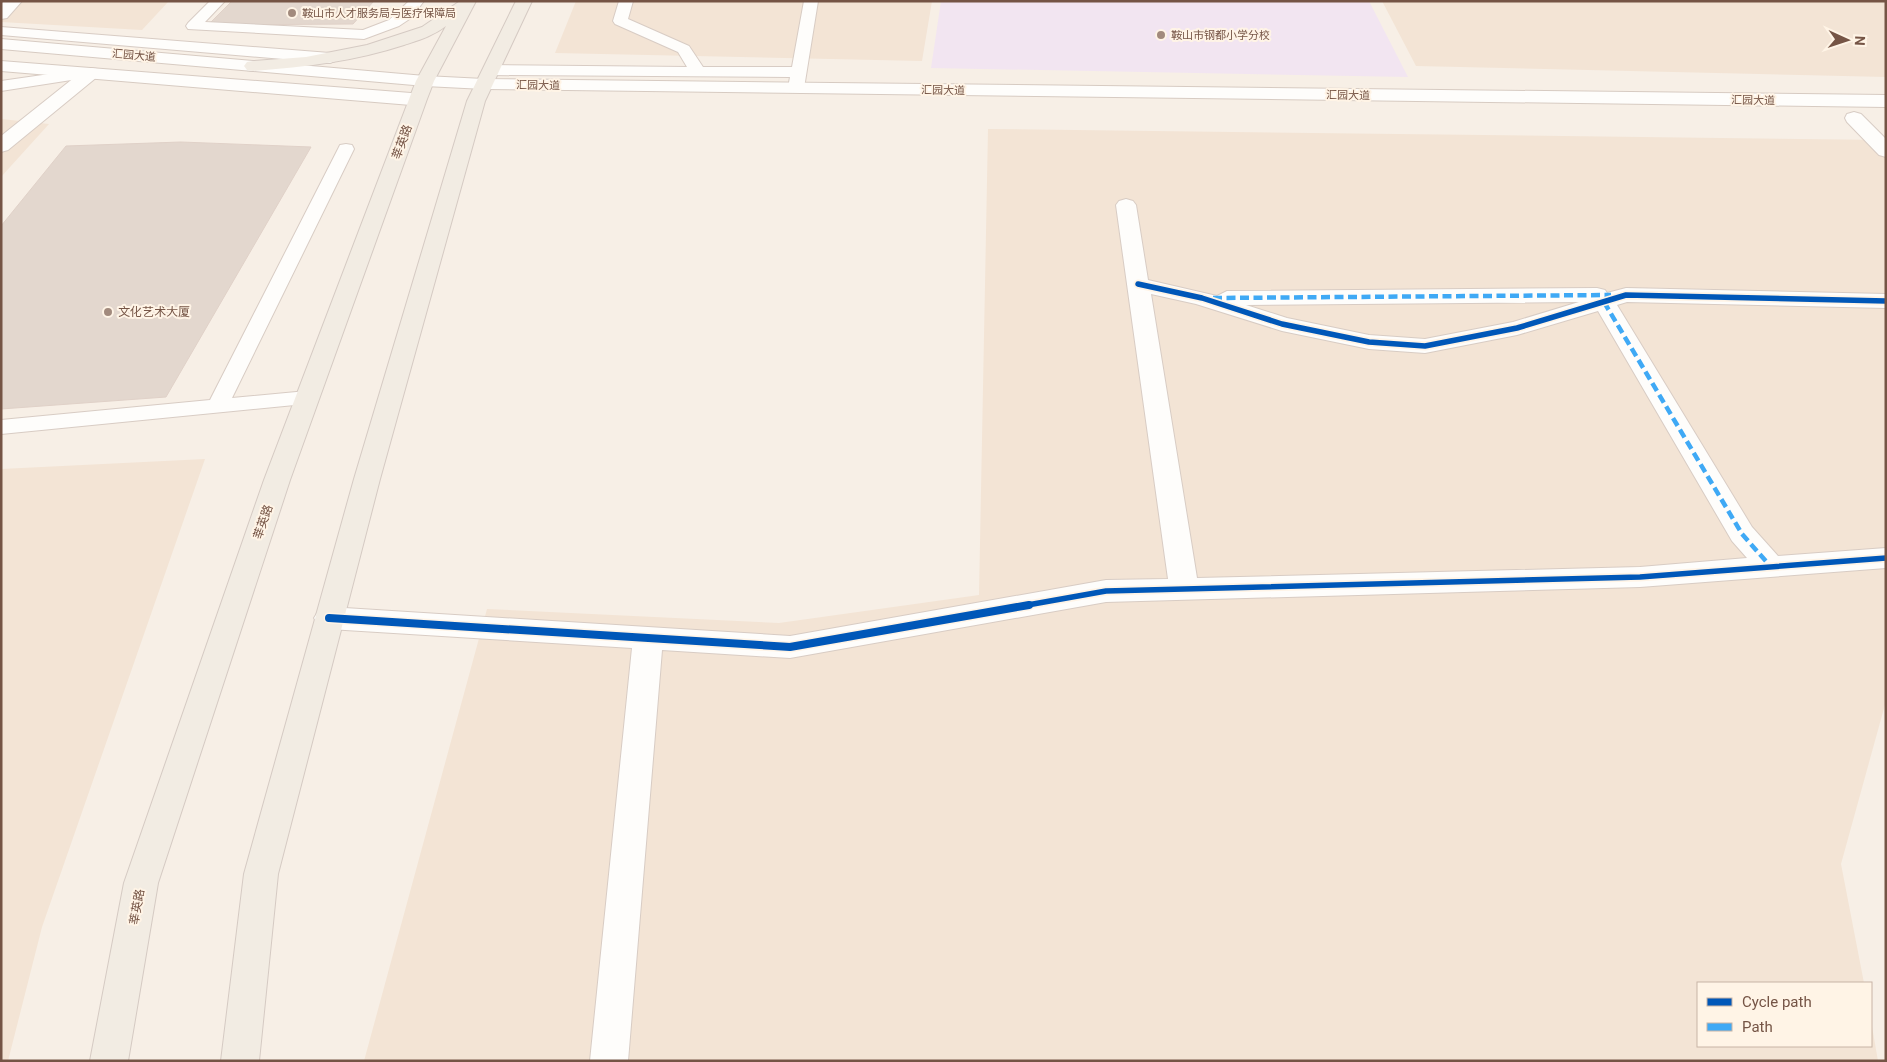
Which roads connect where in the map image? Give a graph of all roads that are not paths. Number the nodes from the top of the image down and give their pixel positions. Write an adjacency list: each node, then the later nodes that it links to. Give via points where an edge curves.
1 (14, 1): 8 (main road)
2 (218, 1): 3 (lane, via 193,26 364,35 406,16)
3 (417, 1)
4 (524, 1): 18 (main road)
5 (626, 1): 14 (lane, via 620,21 684,49)
6 (811, 1): 16 (lane)
7 (467, 3): 11 (main road, via 428,32 370,50); 19 (main road, 莘英路)
8 (1, 14)
9 (1, 31): 11 (lane)
10 (1, 44): 13 (main road, 汇园大道)
11 (330, 58): 13 (main road)
12 (1, 66): 15 (main road, 汇园大道)
13 (253, 66): 19 (main road, 汇园大道)
14 (698, 72): 16 (lane); 18 (lane)
15 (91, 73): 17 (lane); 19 (main road, 汇园大道); 23 (main road)
16 (797, 80): 18 (main road, 汇园大道); 20 (main road, 汇园大道)
17 (1, 86)
18 (477, 89): 19 (main road, 汇园大道); 21 (main road, 汇园大道); 37 (main road)
19 (427, 93): 31 (main road, 莘英路)
20 (1886, 101)
21 (1854, 118): 22 (main road, 汇园大道); 25 (main road)
22 (1886, 118)
23 (1, 146)
24 (346, 149): 32 (lane)
25 (1886, 151)
26 (1126, 204): 27 (main road)
27 (1138, 284): 28 (main road); 36 (main road)
28 (1202, 298): 29 (main road); 29 (main road, via 1282,324 1359,340 1426,346 1517,328)
29 (1615, 298): 30 (main road); 35 (main road, via 1742,534)
30 (1886, 301)
31 (307, 398): 32 (lane); 39 (main road, 莘英路, via 141,883)
32 (216, 407): 33 (lane)
33 (1, 427)
34 (1886, 558): 35 (main road)
35 (1771, 567): 36 (main road, via 1640,577)
36 (1184, 589): 38 (main road, via 1106,591 790,647)
37 (329, 618): 38 (main road); 40 (main road, via 261,874)
38 (648, 638): 41 (main road)
39 (109, 1061)
40 (240, 1061)
41 (609, 1061)

